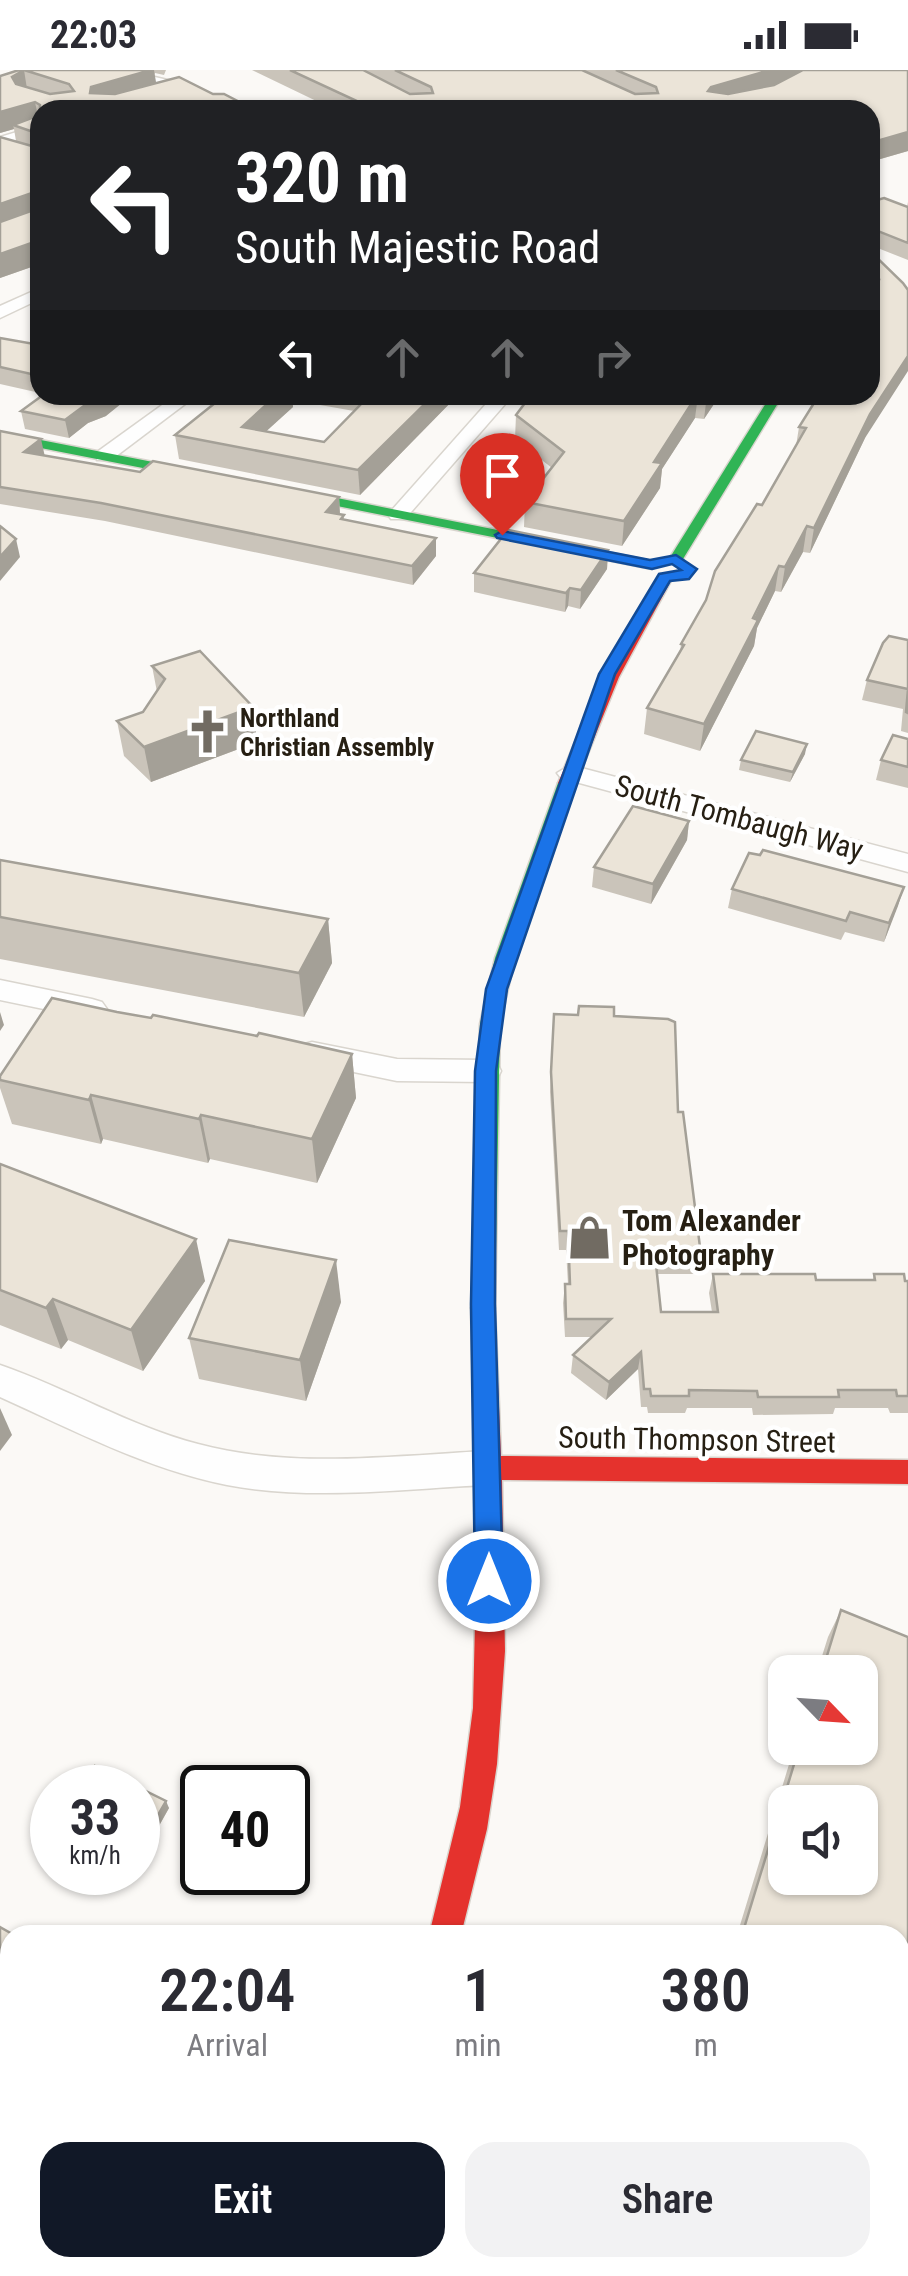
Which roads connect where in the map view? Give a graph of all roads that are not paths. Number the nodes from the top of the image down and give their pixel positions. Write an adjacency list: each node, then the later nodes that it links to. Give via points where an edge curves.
1 (130, 72): 2 (street)
2 (184, 88): 3 (street); 4 (street)
3 (152, 95)
4 (207, 100)
5 (30, 135): 6 (street)
6 (4, 148)
7 (880, 204): 8 (street)
8 (908, 216)
9 (30, 298): 10 (street)
10 (0, 313)
11 (174, 405): 15 (street)
12 (495, 405): 16 (street)
13 (770, 405): 17 (street)
14 (0, 436): 15 (street)
15 (104, 456): 16 (street)
16 (398, 515): 17 (street)
17 (664, 567): 18 (street, via 607,674)
18 (570, 774): 19 (street, South Tombaugh Way); 23 (street, via 505,958)
19 (908, 863)
20 (0, 990): 21 (street)
21 (114, 1013)
22 (284, 1048): 23 (street, via 397,1070)
23 (486, 1071): 25 (street)
24 (0, 1380): 25 (street, via 172,1453 230,1468 286,1474)
25 (486, 1468): 26 (street, South Thompson Street); 27 (street, via 482,1765)
26 (908, 1472)
27 (448, 1925)

